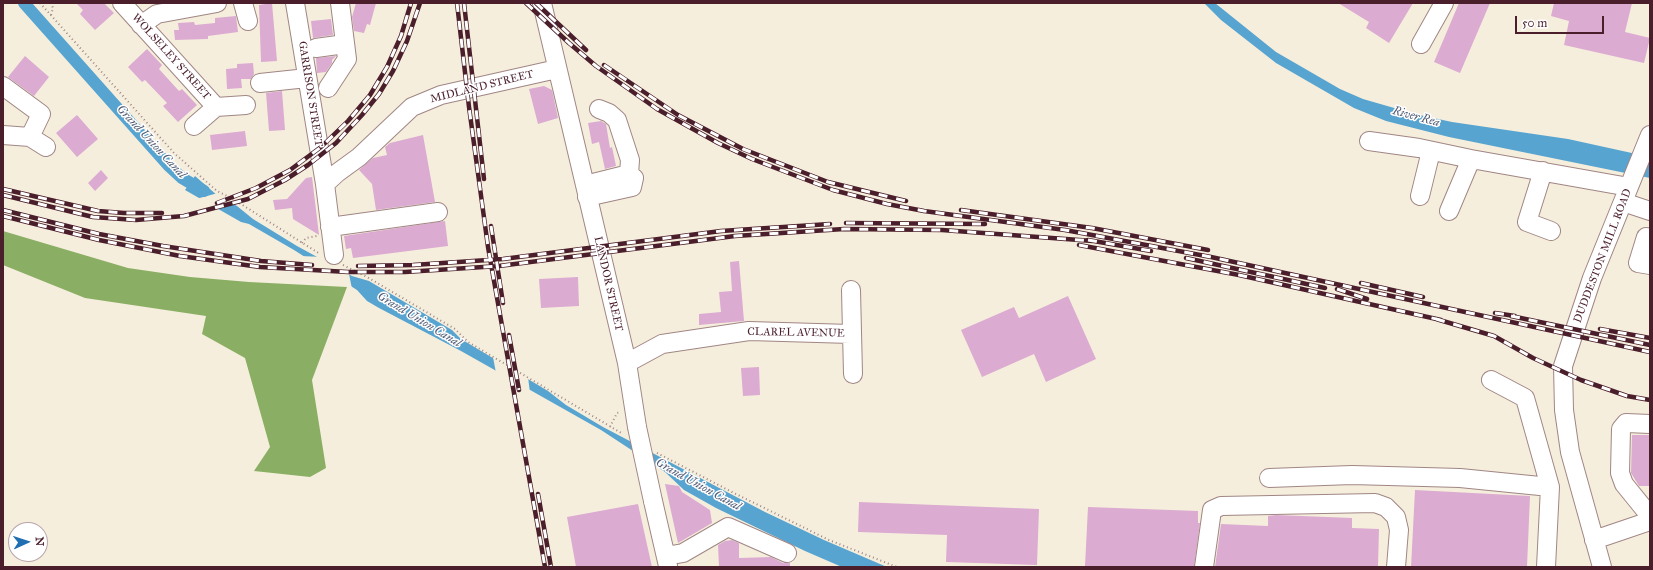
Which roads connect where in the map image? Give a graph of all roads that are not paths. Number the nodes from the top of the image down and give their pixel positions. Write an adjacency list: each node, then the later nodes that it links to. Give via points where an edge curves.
1 (122, 3): 10 (street, WOLSELEY STREET)
2 (217, 3): 8 (street)
3 (244, 3): 9 (street)
4 (296, 3): 15 (street, GARRISON STREET)
5 (340, 3): 11 (street)
6 (542, 3): 14 (street, LANDOR STREET)
7 (1444, 3): 12 (street)
8 (181, 7): 10 (street, via 157,14)
9 (248, 22)
10 (141, 26): 20 (street, WOLSELEY STREET)
11 (345, 44): 13 (street); 18 (street, via 347,59)
12 (1420, 44)
13 (316, 48)
14 (557, 69): 31 (street, MIDLAND STREET, via 441,95 412,107 359,157); 33 (street, LANDOR STREET)
15 (307, 78): 16 (street); 31 (street, GARRISON STREET, via 318,149)
16 (260, 83)
17 (3, 86): 25 (street, via 41,114)
18 (328, 88)
19 (246, 105): 20 (street, WOLSELEY STREET)
20 (216, 108): 22 (street)
21 (600, 109): 33 (street, via 610,113 617,120 630,160 629,174 634,178 632,186)
22 (194, 126)
23 (3, 135): 25 (street)
24 (1650, 135): 32 (street, DUDDESTON MILL ROAD)
25 (30, 137): 27 (street)
26 (1369, 141): 28 (street)
27 (46, 148)
28 (1431, 151): 29 (street); 34 (street)
29 (1471, 160): 30 (street); 35 (street)
30 (1543, 172): 32 (street); 39 (street, via 1527,222)
31 (331, 178): 38 (street, GARRISON STREET)
32 (1628, 190): 36 (street); 53 (street, DUDDESTON MILL ROAD, via 1592,278 1563,366 1564,410 1570,452)
33 (586, 191): 45 (street, LANDOR STREET)
34 (1420, 196)
35 (1449, 211)
36 (1650, 211)
37 (438, 212): 38 (street)
38 (330, 231): 41 (street, GARRISON STREET)
39 (1551, 231)
40 (1650, 238): 42 (street, via 1646,237 1638,263)
41 (333, 258)
42 (1650, 265)
43 (851, 290): 44 (street, CLAREL AVENUE)
44 (851, 334): 45 (street, CLAREL AVENUE, via 749,331 662,344); 46 (street, CLAREL AVENUE)
45 (627, 363): 55 (street, LANDOR STREET, bridge, via 633,432)
46 (853, 374)
47 (1491, 380): 50 (street, via 1525,398)
48 (1650, 424): 51 (street, via 1626,423 1621,429 1620,473 1624,484)
49 (1269, 478): 50 (street, via 1352,475 1460,478)
50 (1550, 487): 58 (street)
51 (1650, 516)
52 (1650, 521): 53 (street)
53 (1594, 540): 59 (street, DUDDESTON MILL ROAD)
54 (787, 553): 55 (street, via 728,528)
55 (667, 561)
56 (1204, 567): 57 (street, via 1212,510 1221,506 1375,503 1386,507 1396,517 1399,530)
57 (1396, 567)
58 (1546, 567)
59 (1602, 567)

